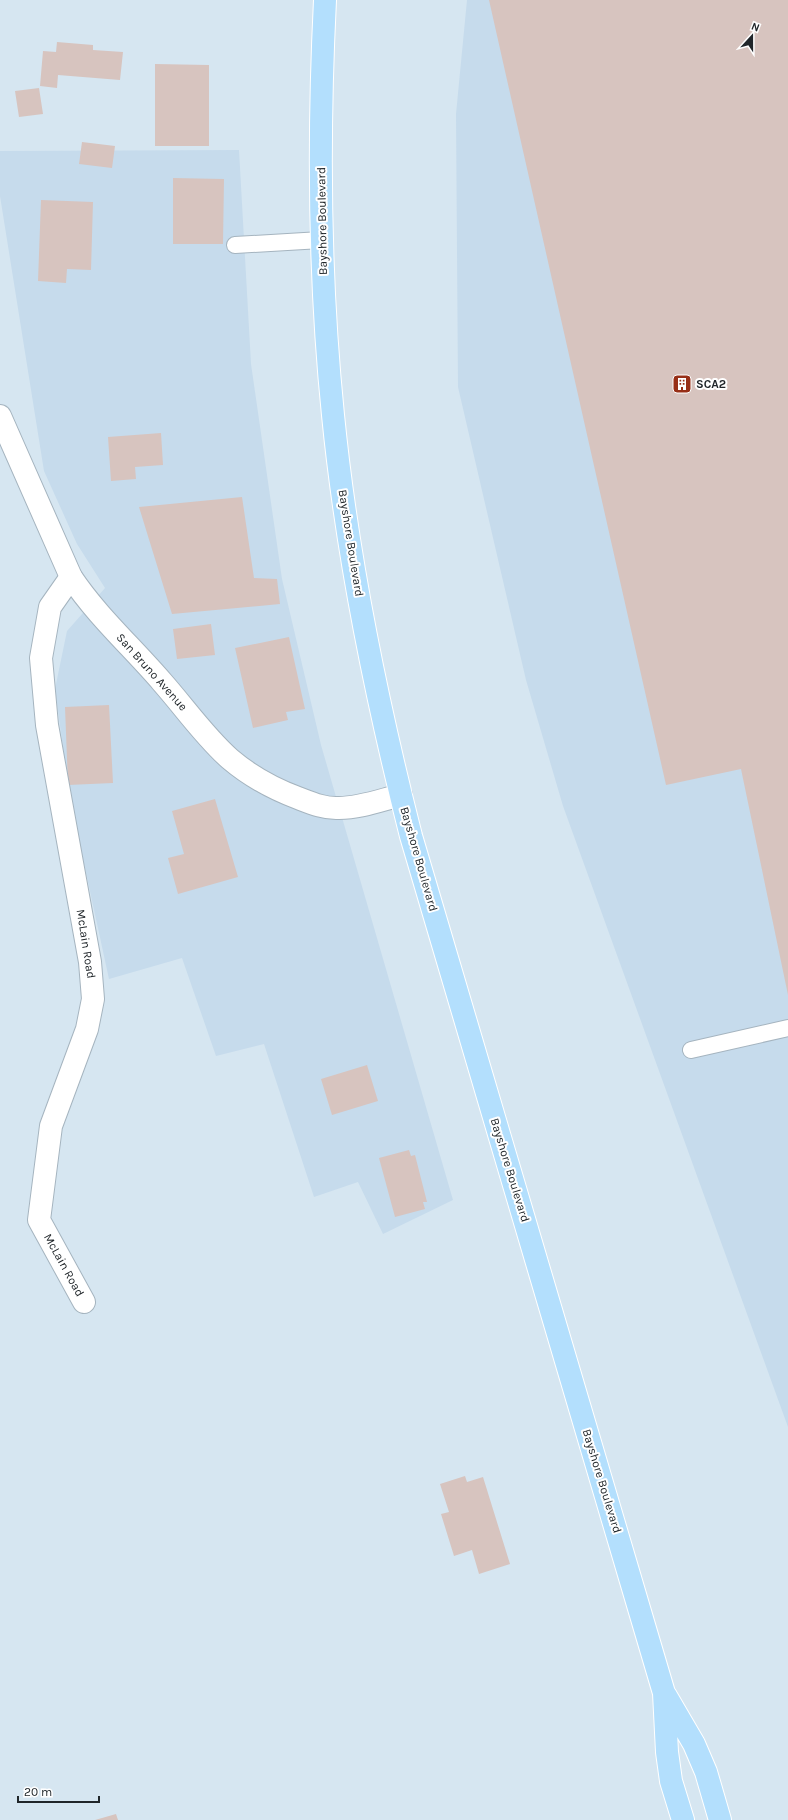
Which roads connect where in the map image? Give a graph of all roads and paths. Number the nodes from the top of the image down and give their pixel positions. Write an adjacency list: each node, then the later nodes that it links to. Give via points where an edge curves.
1 (325, 0): 2 (main road, Bayshore Boulevard, via 320,108)
2 (321, 240): 3 (lane); 6 (main road, Bayshore Boulevard, via 328,358 340,477 368,644)
3 (235, 245)
4 (0, 416): 5 (street, San Bruno Avenue)
5 (72, 577): 6 (street, San Bruno Avenue, via 96,611 162,681 209,738 254,776 284,793 317,805 337,808 350,808); 9 (street, McLain Road, via 50,607 41,658 47,725 90,962 92,998 87,1029 51,1126 39,1220)
6 (401, 795): 10 (main road, Bayshore Boulevard)
7 (788, 1028): 8 (lane)
8 (691, 1050)
9 (84, 1302)
10 (664, 1693): 11 (main road, Bayshore Boulevard, via 671,1781); 12 (main road, Bayshore Boulevard, via 694,1744 706,1772)
11 (682, 1820)
12 (720, 1820)

